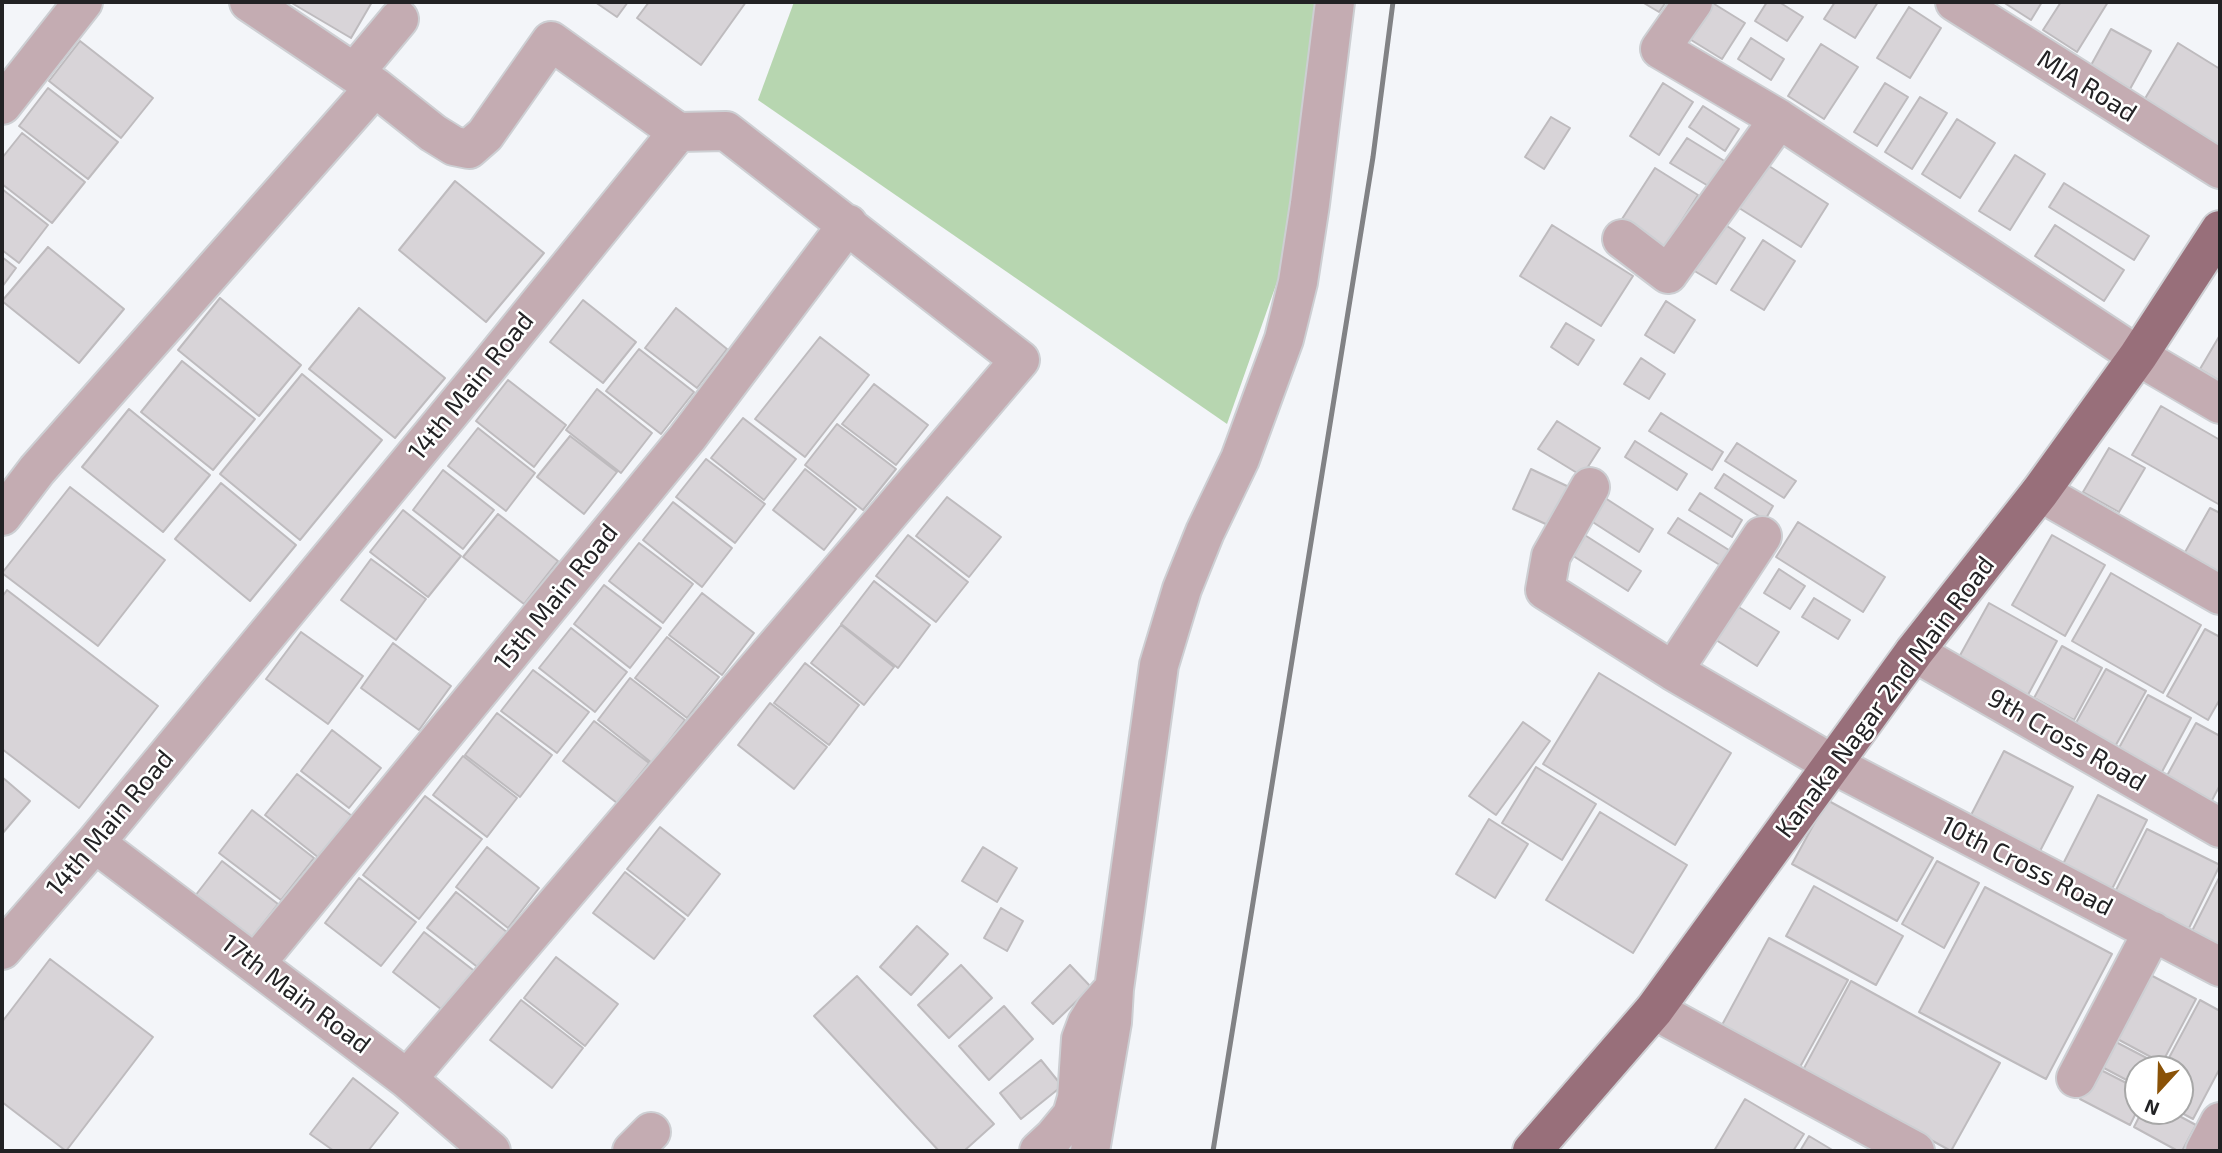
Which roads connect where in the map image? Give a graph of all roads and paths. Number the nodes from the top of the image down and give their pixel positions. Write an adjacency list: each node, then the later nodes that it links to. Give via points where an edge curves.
1 (83, 2): 8 (street)
2 (249, 2): 7 (street)
3 (1335, 2): 31 (street, via 1310,204 1287,327 1240,459 1182,589 1160,665)
4 (1693, 2): 9 (street, via 1660,49)
5 (1955, 2): 11 (street, MIA Road)
6 (399, 19): 7 (street)
7 (364, 80): 10 (street, via 433,133 469,149 485,135 551,41); 19 (street)
8 (4, 97)
9 (1779, 119): 14 (street, via 1668,274); 15 (street)
10 (678, 132): 12 (street, via 726,131); 26 (street, 14th Main Road)
11 (2220, 169)
12 (848, 224): 29 (street, 15th Main Road, via 687,438); 34 (street, via 1020,360)
13 (2220, 230): 15 (main road, Kanaka Nagar 2nd Main Road)
14 (1622, 239)
15 (2138, 356): 16 (street); 18 (main road, Kanaka Nagar 2nd Main Road)
16 (2220, 404)
17 (1590, 487): 23 (street, 10th Cross Road, via 1550,556 1545,590)
18 (2040, 492): 21 (street); 22 (main road, Kanaka Nagar 2nd Main Road)
19 (2, 516)
20 (1762, 536): 23 (street)
21 (2220, 596)
22 (1914, 652): 24 (main road, Kanaka Nagar 2nd Main Road); 25 (street, 9th Cross Road)
23 (1673, 671): 24 (street, 10th Cross Road)
24 (1834, 765): 27 (street, 10th Cross Road); 32 (main road, Kanaka Nagar 2nd Main Road)
25 (2220, 828)
26 (95, 843): 28 (street, 14th Main Road); 29 (street, 17th Main Road)
27 (2153, 931): 30 (street, 10th Cross Road); 33 (street)
28 (2, 950)
29 (256, 963): 34 (street, 17th Main Road)
30 (2220, 967)
31 (1114, 989): 37 (street, via 1095,1010 1081,1039 1072,1115); 38 (street)
32 (1654, 1010): 39 (main road, Kanaka Nagar 2nd Main Road); 40 (street)
33 (2076, 1078)
34 (407, 1079): 36 (street, 17th Main Road)
35 (2220, 1122): 41 (street)
36 (492, 1151)
37 (1039, 1151)
38 (1090, 1151)
39 (1532, 1151)
40 (1915, 1151)
41 (2205, 1151)

